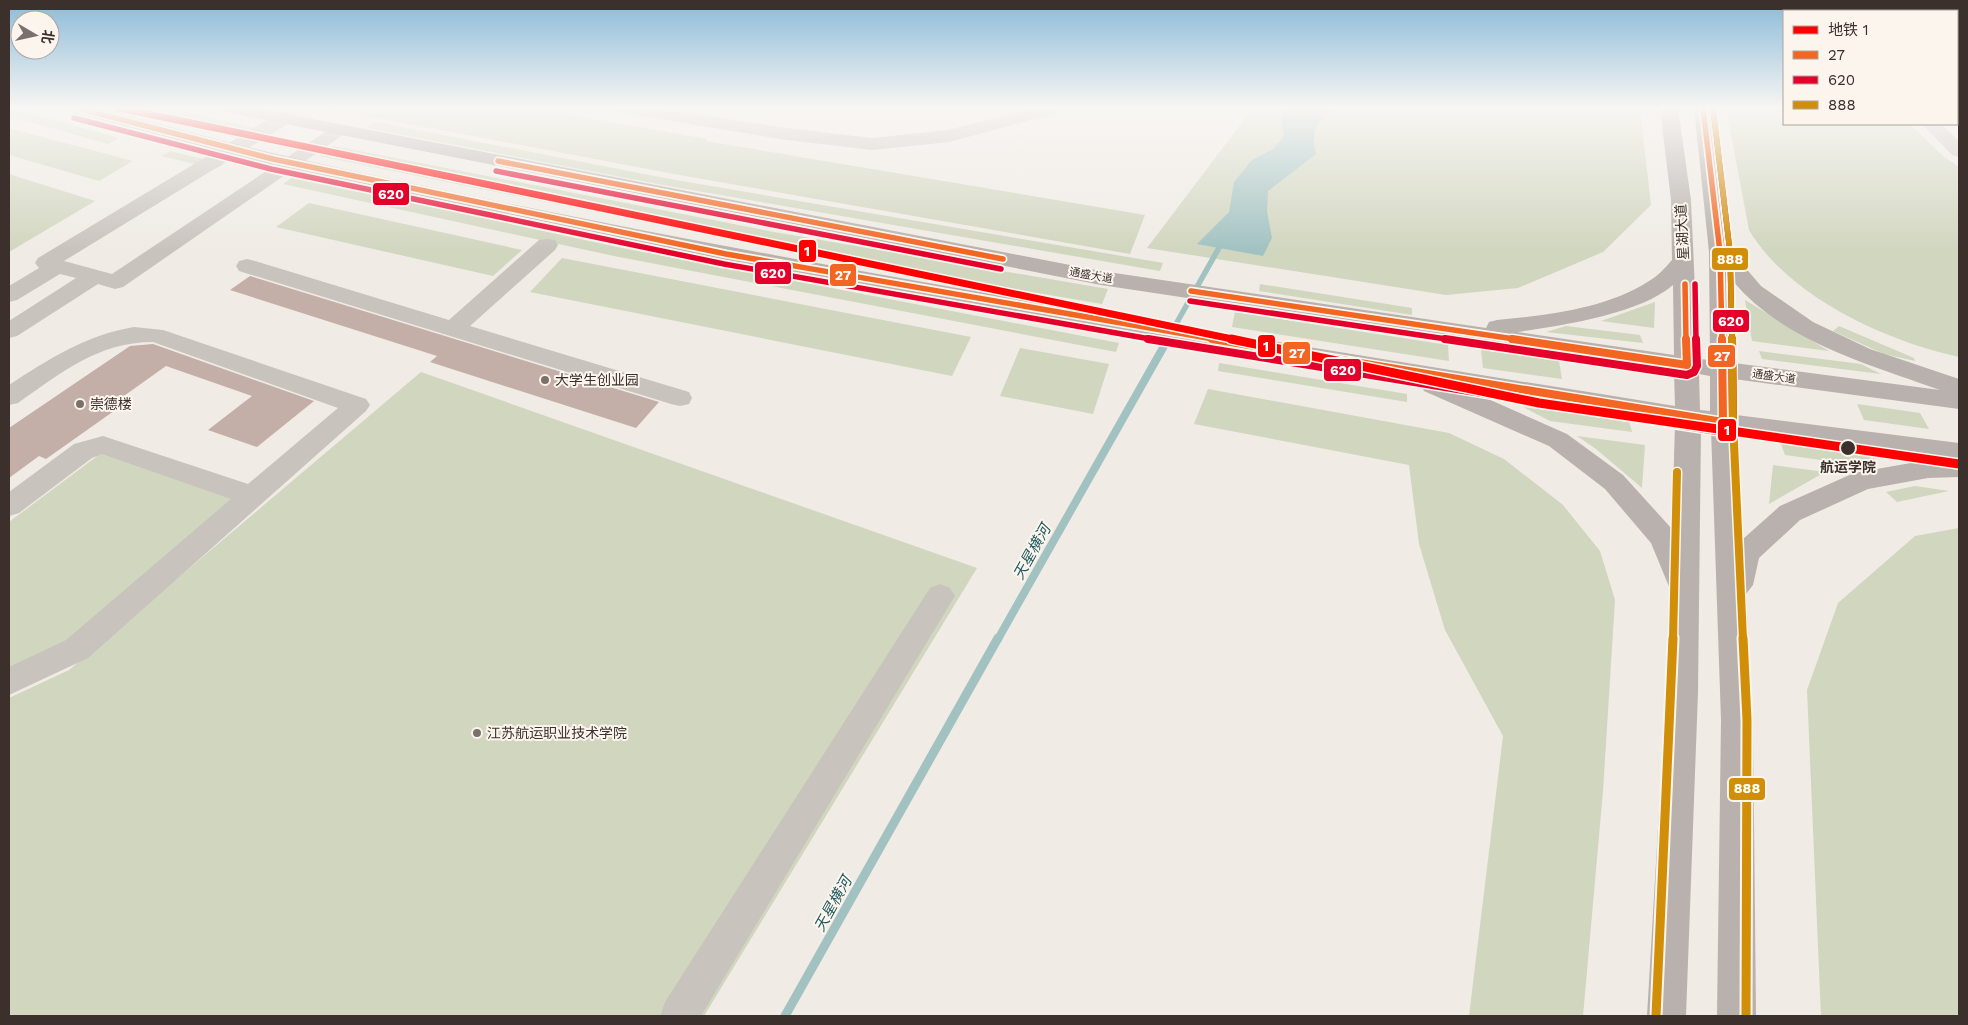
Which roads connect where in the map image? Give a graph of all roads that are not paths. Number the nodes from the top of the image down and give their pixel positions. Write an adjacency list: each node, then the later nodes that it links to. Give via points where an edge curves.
1 (222, 156): 11 (street, via 46,263)
2 (261, 156): 7 (main road)
3 (302, 156): 7 (street)
4 (474, 156): 17 (main road, 通盛大道, via 993,257)
5 (1675, 156): 10 (main road, 星湖大道)
6 (1709, 156): 9 (main road)
7 (291, 163): 13 (street, via 115,282); 19 (main road, via 726,254 1126,326)
8 (547, 245): 15 (street)
9 (1720, 252): 20 (main road); 21 (main road, via 1753,291 1805,327 1862,354)
10 (1684, 261): 17 (main road, via 1657,286 1627,299 1528,324); 18 (main road, 星湖大道)
11 (57, 266): 13 (street); 14 (street)
12 (247, 266): 15 (street)
13 (95, 276): 16 (street)
14 (9, 295)
15 (453, 329): 23 (street)
16 (9, 331)
17 (1458, 331): 18 (main road, 通盛大道)
18 (1687, 365): 20 (main road, 通盛大道); 25 (main road, 星湖大道)
19 (1380, 366): 25 (main road); 32 (main road, via 1449,391 1558,440 1594,466 1614,482 1663,538)
20 (1723, 369): 24 (main road, 通盛大道); 26 (main road)
21 (1959, 388)
22 (9, 397): 29 (street, via 85,348 112,338 140,334 155,335 357,406)
23 (680, 398)
24 (1959, 401)
25 (1688, 416): 26 (main road); 32 (main road, 星湖大道)
26 (1724, 422): 27 (main road); 33 (main road)
27 (1959, 452)
28 (1959, 468): 33 (main road, via 1928,469 1863,480 1790,513 1746,553)
29 (253, 496): 30 (street, via 103,445 83,451); 34 (street, via 77,649)
30 (9, 506)
31 (940, 596): 35 (street)
32 (1684, 596): 36 (main road, 星湖大道)
33 (1732, 606): 37 (main road, via 1737,720)
34 (9, 682)
35 (679, 1016)
36 (1666, 1016)
37 (1736, 1016)

